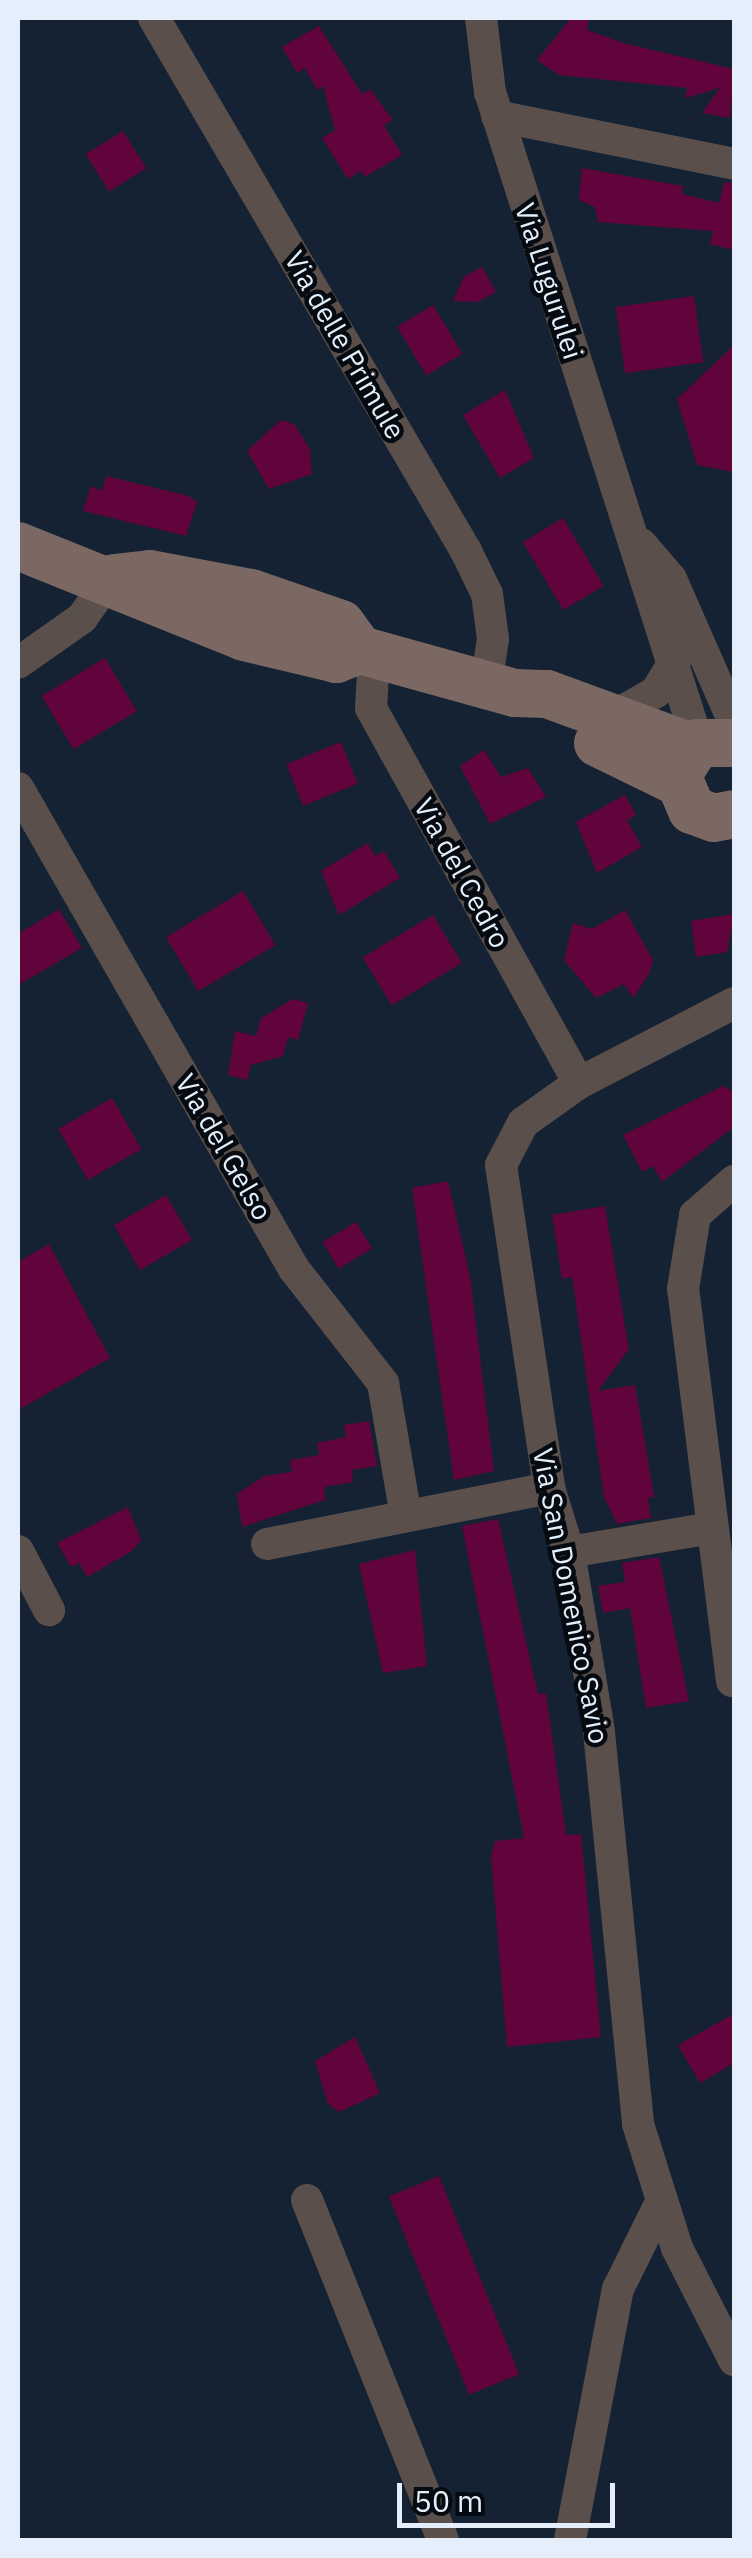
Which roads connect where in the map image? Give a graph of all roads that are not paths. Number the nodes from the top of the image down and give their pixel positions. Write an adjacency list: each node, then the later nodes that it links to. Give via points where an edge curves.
1 (154, 18): 11 (street, Via delle Primule, via 466,550 491,624)
2 (480, 18): 3 (street, Via Lugurulei)
3 (497, 116): 4 (street); 5 (street, Via Lugurulei)
4 (734, 164)
5 (638, 540): 9 (street, Via Lugurulei, via 648,596); 13 (street, Via Lugurulei, via 671,580 732,718)
6 (18, 546): 7 (main road)
7 (110, 578): 8 (main road, via 150,574 252,593 340,624); 10 (street, via 82,618)
8 (367, 653): 11 (main road); 17 (street, Via del Cedro, via 371,708)
9 (676, 659): 12 (street, via 656,692); 13 (street, Via Lugurulei)
10 (18, 663)
11 (500, 689): 12 (main road, via 546,694); 13 (main road, via 548,723)
12 (606, 720): 13 (main road)
13 (706, 751): 15 (main road, via 692,810)
14 (18, 788): 20 (street, Via del Gelso, via 294,1269 383,1384)
15 (733, 817)
16 (734, 1003): 17 (street, Via San Domenico Savio)
17 (579, 1083): 19 (street, Via San Domenico Savio, via 523,1122 501,1165)
18 (734, 1181): 21 (street, via 696,1215 685,1248)
19 (549, 1488): 20 (street); 24 (street, Via San Domenico Savio)
20 (404, 1511): 22 (street)
21 (712, 1528): 24 (street); 26 (street)
22 (267, 1544)
23 (18, 1552): 25 (street)
24 (569, 1552): 28 (street, Via San Domenico Savio, via 599,1732 638,2124)
25 (48, 1610)
26 (732, 1681)
27 (307, 2200): 30 (street)
28 (660, 2204): 29 (street, Via San Domenico Savio); 31 (street, via 618,2290)
29 (734, 2360)
30 (444, 2540)
31 (570, 2540)

